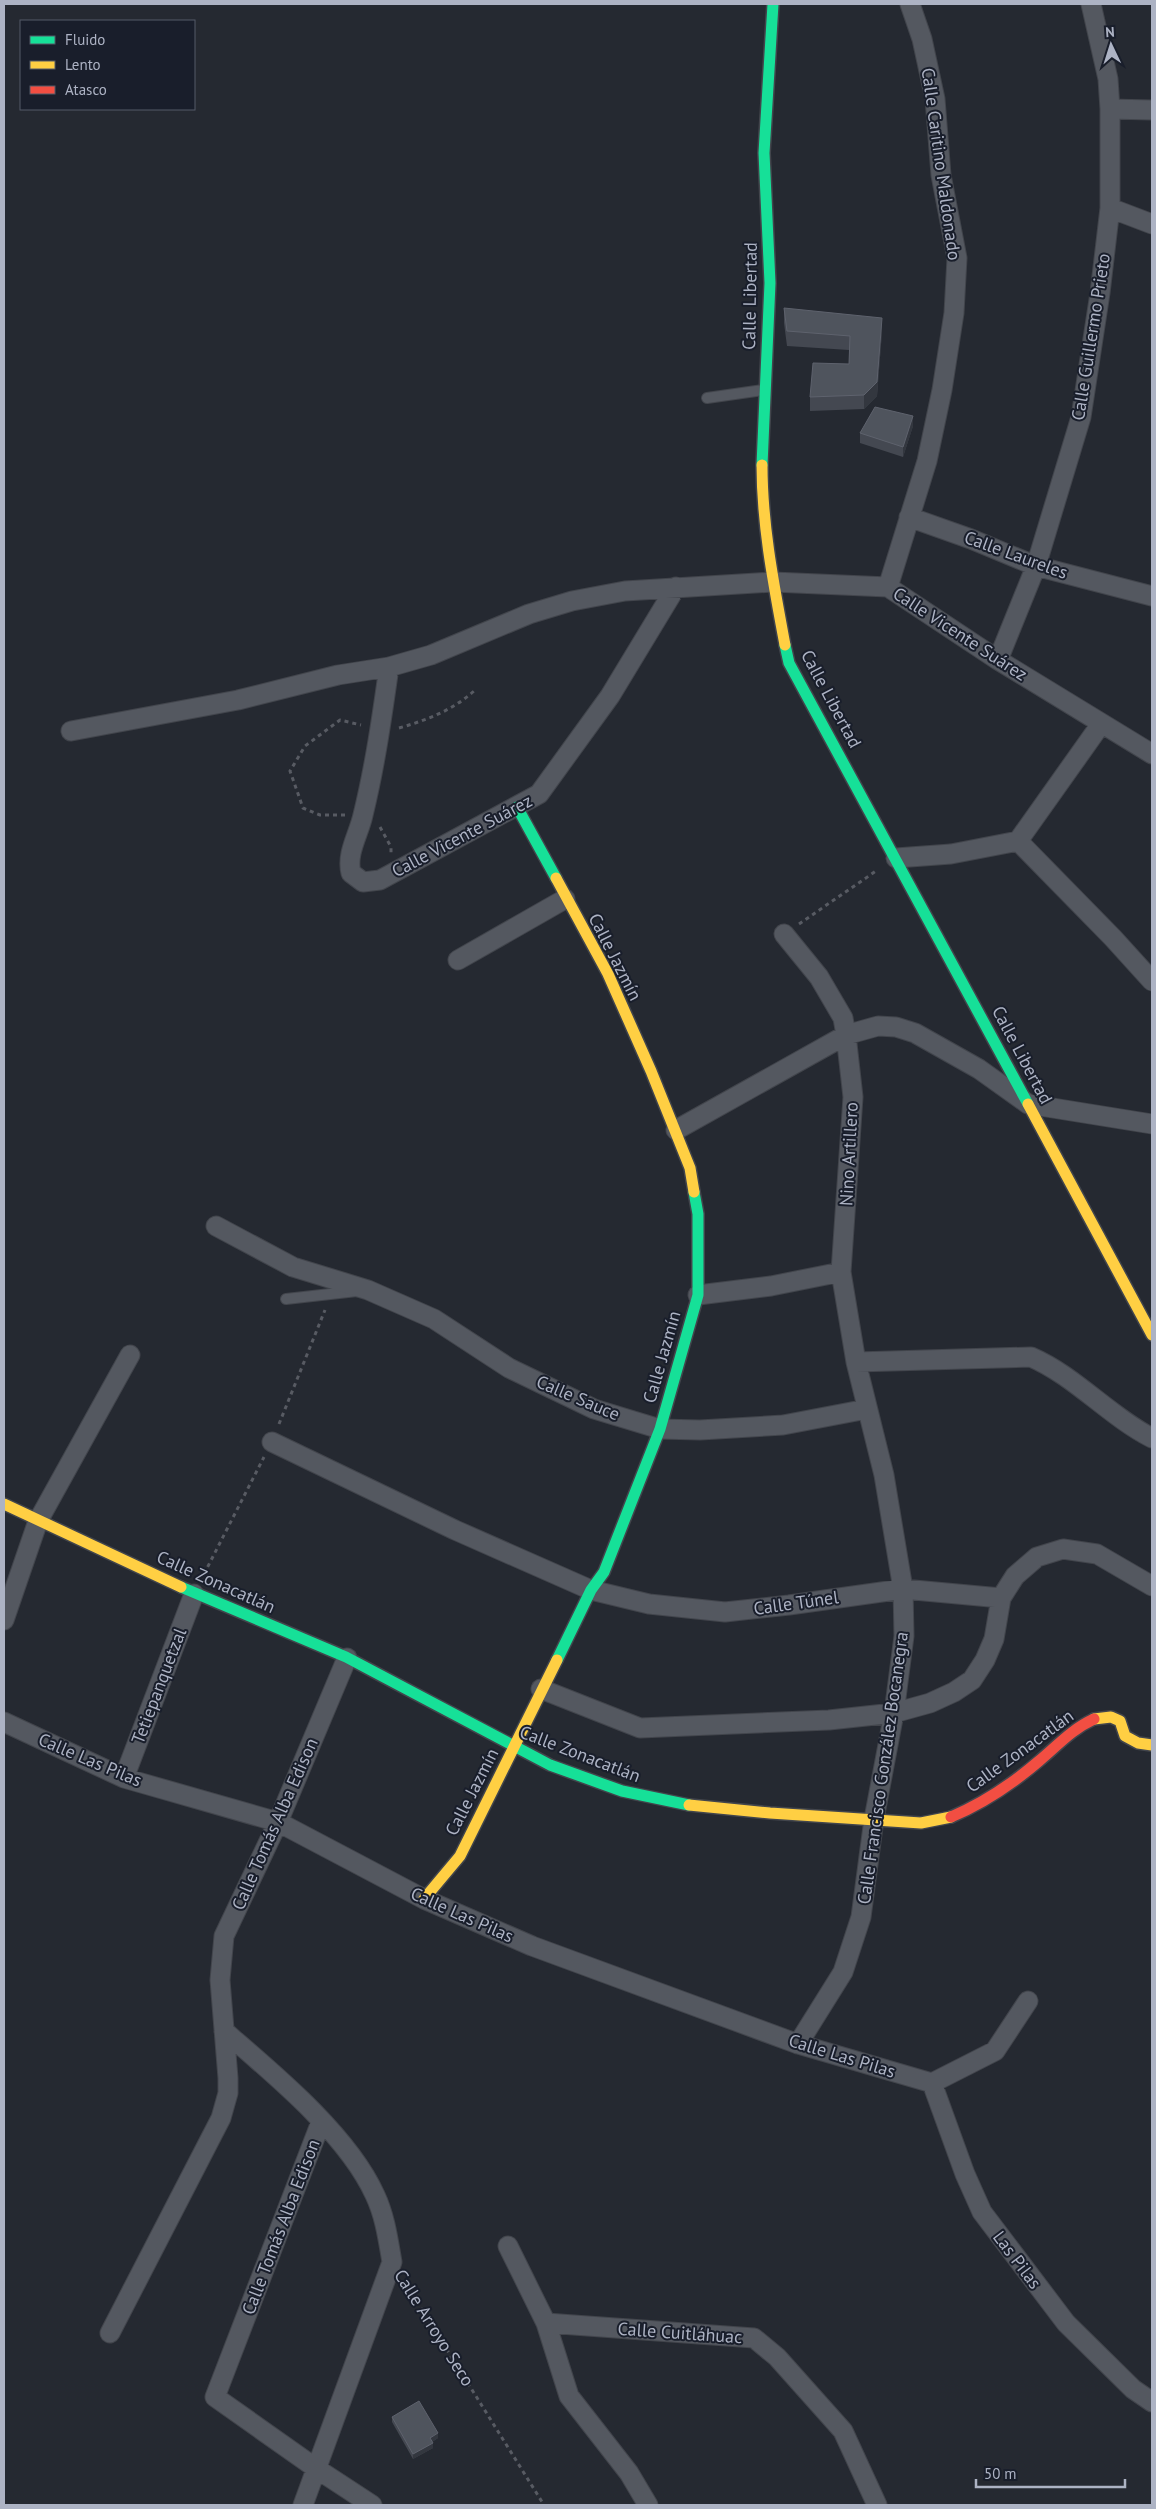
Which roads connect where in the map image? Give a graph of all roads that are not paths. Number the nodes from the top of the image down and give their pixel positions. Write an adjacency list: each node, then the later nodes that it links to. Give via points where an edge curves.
1 (773, 4): 8 (street, Calle Libertad, via 764,153 770,283)
2 (910, 4): 10 (street, Calle Caritino Maldonado, via 922,39 935,99 942,175 957,258 954,313 942,390 927,461)
3 (1091, 4): 4 (street, Calle Guillermo Prieto, via 1108,79)
4 (1110, 109): 5 (street); 6 (street, Calle Guillermo Prieto)
5 (1152, 110)
6 (1110, 208): 7 (street); 11 (street, Calle Guillermo Prieto, via 1080,417)
7 (1152, 224)
8 (765, 390): 9 (lane); 12 (street, Calle Libertad, via 762,498)
9 (707, 398)
10 (909, 517): 11 (street, Calle Laureles); 14 (street, Calle Caritino Maldonado)
11 (1036, 566): 15 (street, Calle Laureles); 16 (street, Calle Guillermo Prieto)
12 (773, 582): 13 (street, Calle Vicente Suárez); 14 (street, Calle Vicente Suárez); 23 (street, Calle Libertad, via 789,663)
13 (682, 587): 17 (street, via 572,601 529,614 431,655); 21 (street, Calle Vicente Suárez, via 610,696 539,794)
14 (888, 587): 16 (street, Calle Vicente Suárez)
15 (1152, 596)
16 (998, 660): 18 (street, Calle Vicente Suárez)
17 (389, 667): 19 (street, via 338,675 238,700); 21 (street, Calle Vicente Suárez, via 363,816 348,862 351,873 364,882 380,880)
18 (1101, 724): 20 (street, Calle Vicente Suárez); 22 (street)
19 (71, 731)
20 (1152, 754)
21 (517, 807): 24 (street, Calle Jazmín)
22 (1018, 841): 23 (street, via 951,854); 27 (street)
23 (896, 858): 29 (street, Calle Libertad)
24 (565, 899): 26 (street); 31 (street, Calle Jazmín, via 608,974)
25 (784, 934): 28 (street, Nino Artillero, via 819,977 843,1018)
26 (458, 960)
27 (1152, 981)
28 (846, 1035): 29 (street, via 878,1026 915,1033 979,1069); 31 (street); 33 (street, Nino Artillero, via 853,1097)
29 (1028, 1104): 30 (street); 37 (street, Calle Libertad)
30 (1152, 1124)
31 (676, 1130): 35 (street, Calle Jazmín, via 690,1168 698,1214)
32 (216, 1226): 34 (street, Calle Sauce, via 293,1267)
33 (841, 1272): 35 (street, via 771,1286); 39 (street, Calle Francisco González Bocanegra)
34 (368, 1290): 36 (lane); 41 (street, Calle Sauce, via 434,1319 509,1368 594,1409)
35 (698, 1295): 41 (street, Calle Jazmín)
36 (286, 1299)
37 (1152, 1335)
38 (130, 1355): 45 (street)
39 (856, 1362): 40 (street, Calle Francisco González Bocanegra); 42 (street, via 1031,1357 1048,1365 1103,1407)
40 (867, 1408): 41 (street, Calle Sauce, via 783,1425); 47 (street, Calle Francisco González Bocanegra, via 884,1476)
41 (660, 1429): 48 (street, Calle Jazmín, via 604,1572)
42 (1152, 1438)
43 (272, 1442): 48 (street, Calle Túnel, via 455,1530)
44 (4, 1504): 45 (street, Calle Zonacatlán)
45 (38, 1521): 49 (street, Calle Zonacatlán); 51 (street)
46 (1152, 1586): 50 (street, via 1097,1554 1063,1549 1038,1557 1015,1576)
47 (902, 1588): 48 (street, Calle Túnel, via 725,1612 649,1604); 50 (street, Calle Túnel); 54 (street, Calle Francisco González Bocanegra, via 904,1636)
48 (591, 1590): 53 (street, Calle Jazmín)
49 (194, 1594): 52 (street, Calle Zonacatlán); 58 (street, Tetiepanquetzal)
50 (1002, 1598): 54 (street, via 994,1639 972,1680 938,1699)
51 (4, 1620)
52 (347, 1658): 57 (street, Calle Zonacatlán); 60 (street, Calle Tomás Alba Edison)
53 (541, 1689): 54 (street, via 640,1728); 57 (street, Calle Jazmín)
54 (894, 1714): 59 (street, Calle Francisco González Bocanegra)
55 (4, 1722): 58 (street, Calle Las Pilas)
56 (1152, 1745): 59 (street, Calle Zonacatlán, via 1138,1743 1125,1736 1120,1721 1098,1717 1079,1726 1037,1763 982,1804 949,1818 921,1823)
57 (514, 1749): 59 (street, Calle Zonacatlán, via 619,1790 688,1806); 61 (street, Calle Jazmín, via 460,1856)
58 (124, 1778): 60 (street, Calle Las Pilas)
59 (874, 1819): 64 (street, Calle Francisco González Bocanegra, via 862,1917 843,1972)
60 (278, 1822): 61 (street, Calle Las Pilas); 63 (street, Calle Tomás Alba Edison, via 224,1936 220,1980)
61 (424, 1898): 64 (street, Calle Las Pilas, via 532,1946)
62 (1028, 2001): 65 (street, via 995,2051)
63 (224, 2030): 66 (street, Calle Tomás Alba Edison); 69 (street, via 228,2093 221,2118)
64 (798, 2044): 65 (street, Calle Las Pilas)
65 (932, 2083): 70 (street, Las Pilas, via 965,2174 982,2212 1000,2239 1066,2323 1133,2389)
66 (322, 2122): 71 (street, Calle Arroyo Seco, via 356,2162 375,2195 386,2225 392,2262); 71 (street, Calle Tomás Alba Edison, via 215,2397)
67 (508, 2246): 68 (street)
68 (546, 2323): 74 (street, via 569,2396 630,2473); 75 (street, Calle Cuitláhuac, via 754,2338 777,2357 843,2431)
69 (110, 2333)
70 (1152, 2402)
71 (317, 2470): 72 (street); 73 (street)
72 (303, 2505)
73 (372, 2505)
74 (648, 2505)
75 (878, 2505)

